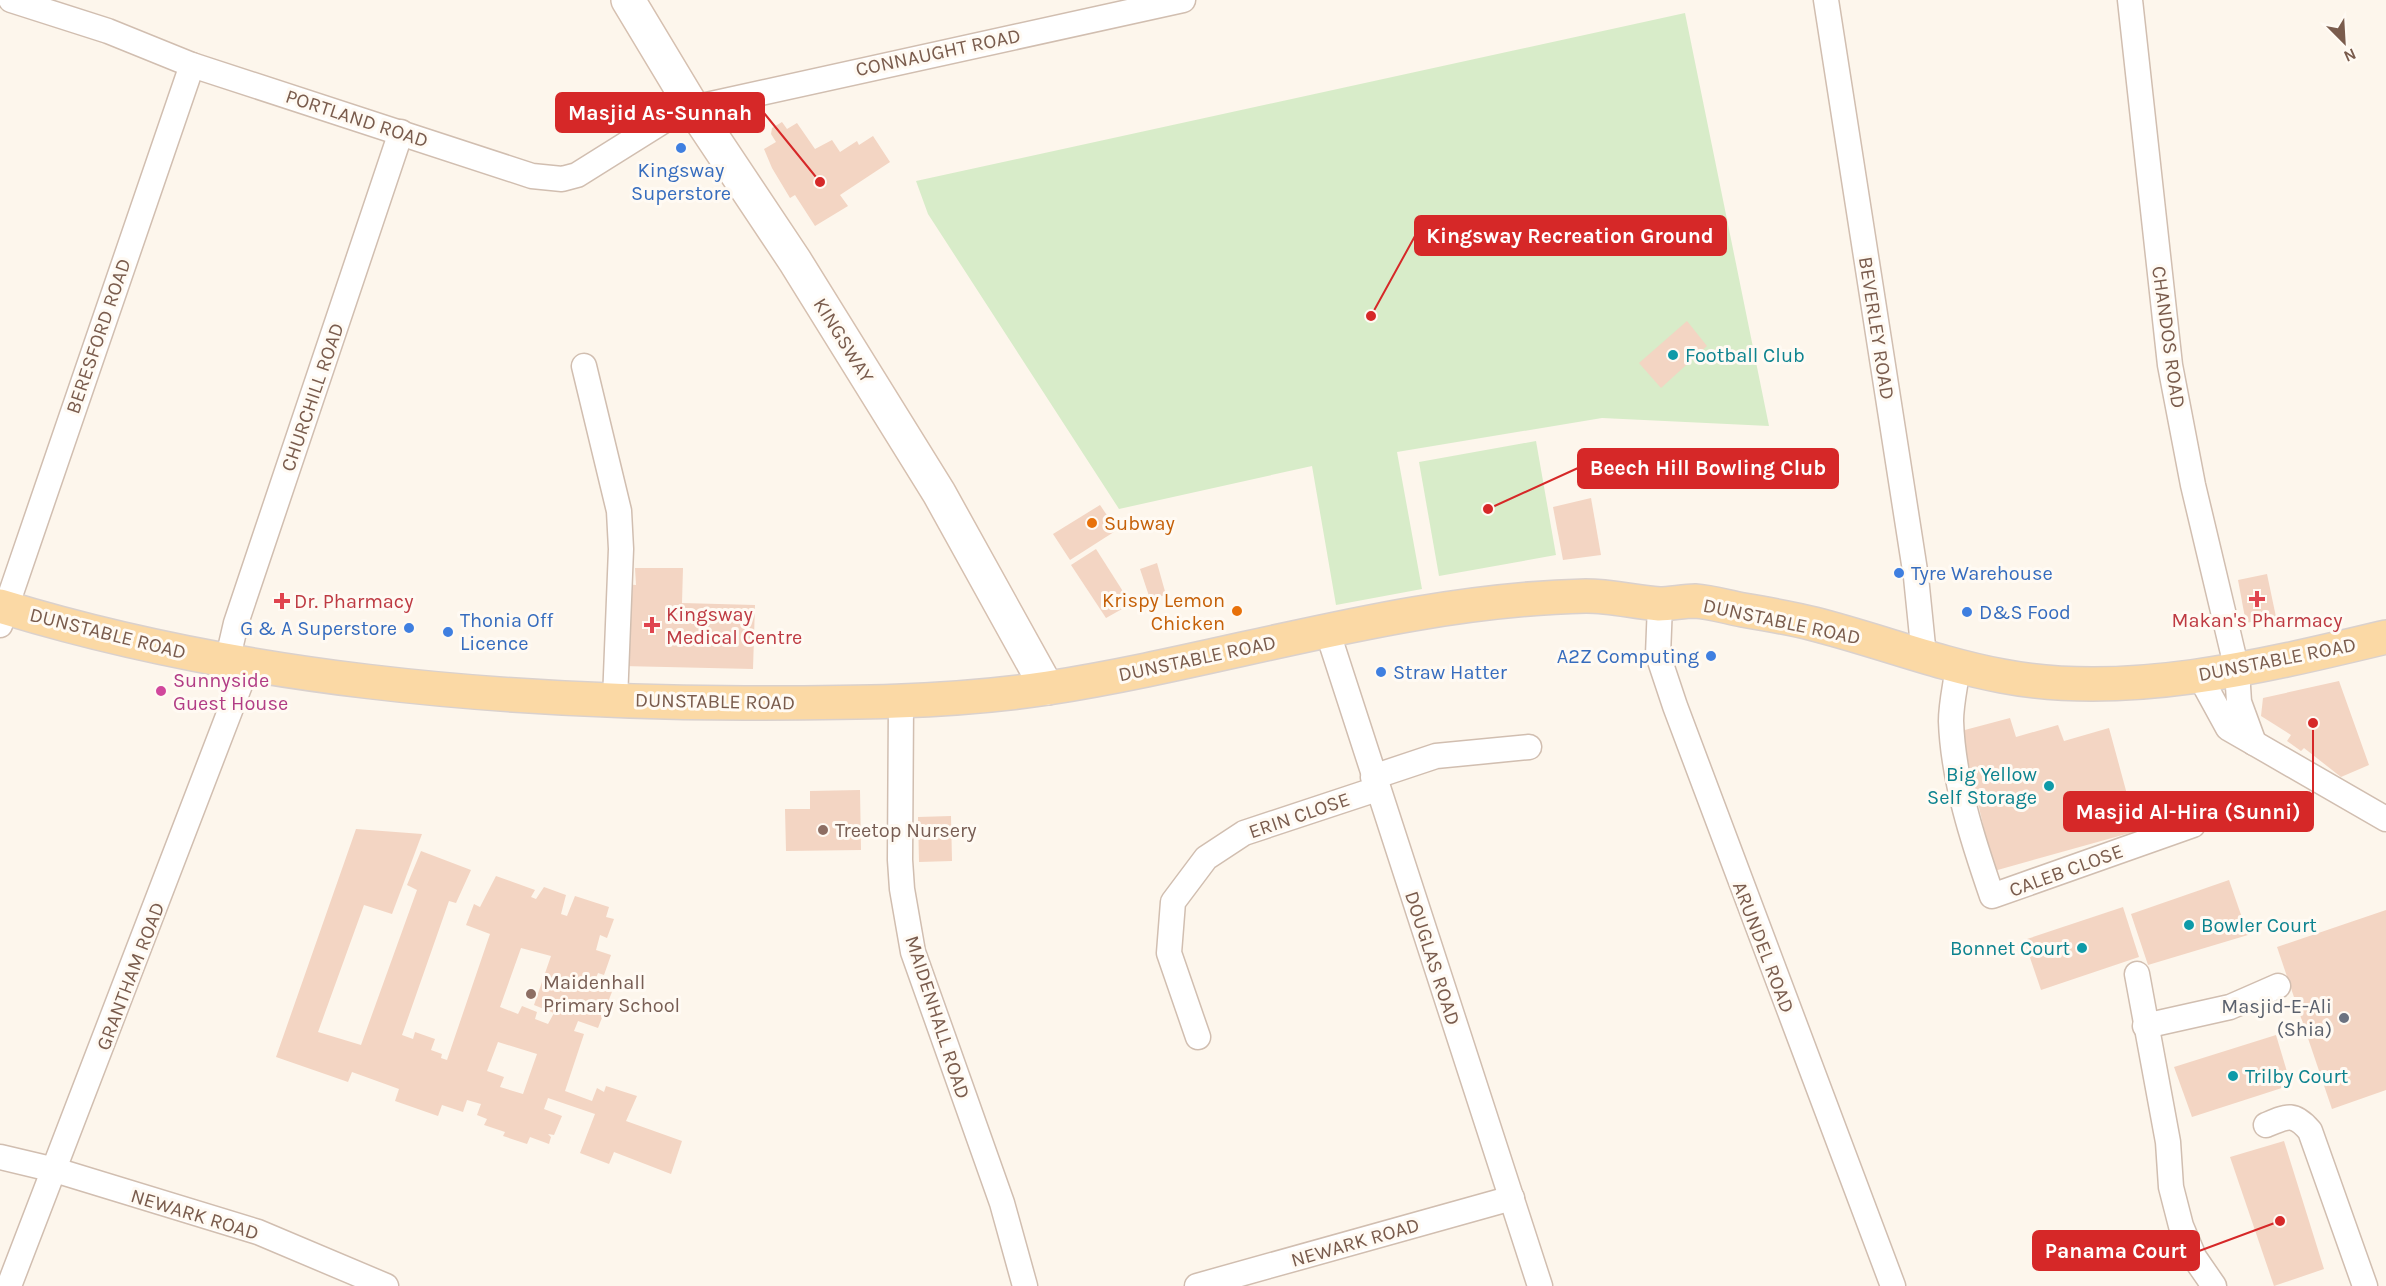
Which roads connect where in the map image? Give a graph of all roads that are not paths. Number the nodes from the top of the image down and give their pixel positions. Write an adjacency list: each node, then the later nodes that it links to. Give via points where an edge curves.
1 (11, 0): 6 (street, PORTLAND ROAD, via 108,31)
2 (628, 0): 7 (street, KINGSWAY)
3 (1183, 0): 7 (street, CONNAUGHT ROAD)
4 (1826, 0): 14 (street, BEVERLEY ROAD, via 1916,577)
5 (2130, 0): 17 (street, CHANDOS ROAD, via 2170,364 2193,485)
6 (192, 65): 8 (street, PORTLAND ROAD); 11 (street, BERESFORD ROAD)
7 (693, 108): 8 (street, PORTLAND ROAD, via 676,113 577,175 562,179 532,176); 19 (street, KINGSWAY, via 795,261 939,494)
8 (401, 132): 15 (street, CHURCHILL ROAD, via 236,623)
9 (584, 366): 20 (street, via 619,511)
10 (1660, 604): 12 (main road, DUNSTABLE ROAD, via 1615,596 1579,596 1466,606); 14 (main road, DUNSTABLE ROAD, via 1697,601 1799,621); 40 (street, ARUNDEL ROAD, via 1658,655 1675,706)
11 (2, 613): 15 (main road, DUNSTABLE ROAD)
12 (1327, 630): 19 (main road, DUNSTABLE ROAD); 24 (street, DOUGLAS ROAD)
13 (2386, 637): 17 (main road, DUNSTABLE ROAD)
14 (1924, 656): 16 (main road, DUNSTABLE ROAD)
15 (238, 663): 20 (main road, DUNSTABLE ROAD, via 501,695); 33 (street, GRANTHAM ROAD)
16 (1958, 666): 18 (main road, DUNSTABLE ROAD, via 2005,677 2062,683 2112,684); 26 (street, CALEB CLOSE, via 1951,719 1956,767 1992,896)
17 (2237, 670): 18 (main road, DUNSTABLE ROAD); 22 (street, CHANDOS ROAD, via 2239,702)
18 (2199, 675): 22 (street, via 2228,728)
19 (1047, 688): 21 (main road, DUNSTABLE ROAD)
20 (615, 700): 21 (main road, DUNSTABLE ROAD)
21 (901, 703): 37 (street, MAIDENHALL ROAD, via 900,860 913,952 1002,1203)
22 (2254, 743): 25 (street)
23 (1529, 747): 24 (street, ERIN CLOSE, via 1436,756)
24 (1375, 783): 30 (street, ERIN CLOSE, via 1244,833 1206,858 1173,902 1169,953); 34 (street, DOUGLAS ROAD)
25 (2386, 819)
26 (2193, 825)
27 (2137, 974): 29 (street)
28 (2278, 986): 29 (street, via 2230,1007)
29 (2145, 1026): 41 (street, via 2181,1226 2194,1257)
30 (1198, 1037)
31 (2266, 1125): 42 (street, via 2287,1116 2301,1120 2310,1131)
32 (0, 1157): 33 (street, NEWARK ROAD)
33 (55, 1170): 35 (street, GRANTHAM ROAD); 36 (street, NEWARK ROAD, via 258,1232)
34 (1512, 1198): 38 (street, NEWARK ROAD); 39 (street, DOUGLAS ROAD)
35 (9, 1286)
36 (386, 1286)
37 (1025, 1286)
38 (1197, 1286)
39 (1540, 1286)
40 (1893, 1286)
41 (2214, 1286)
42 (2364, 1286)

